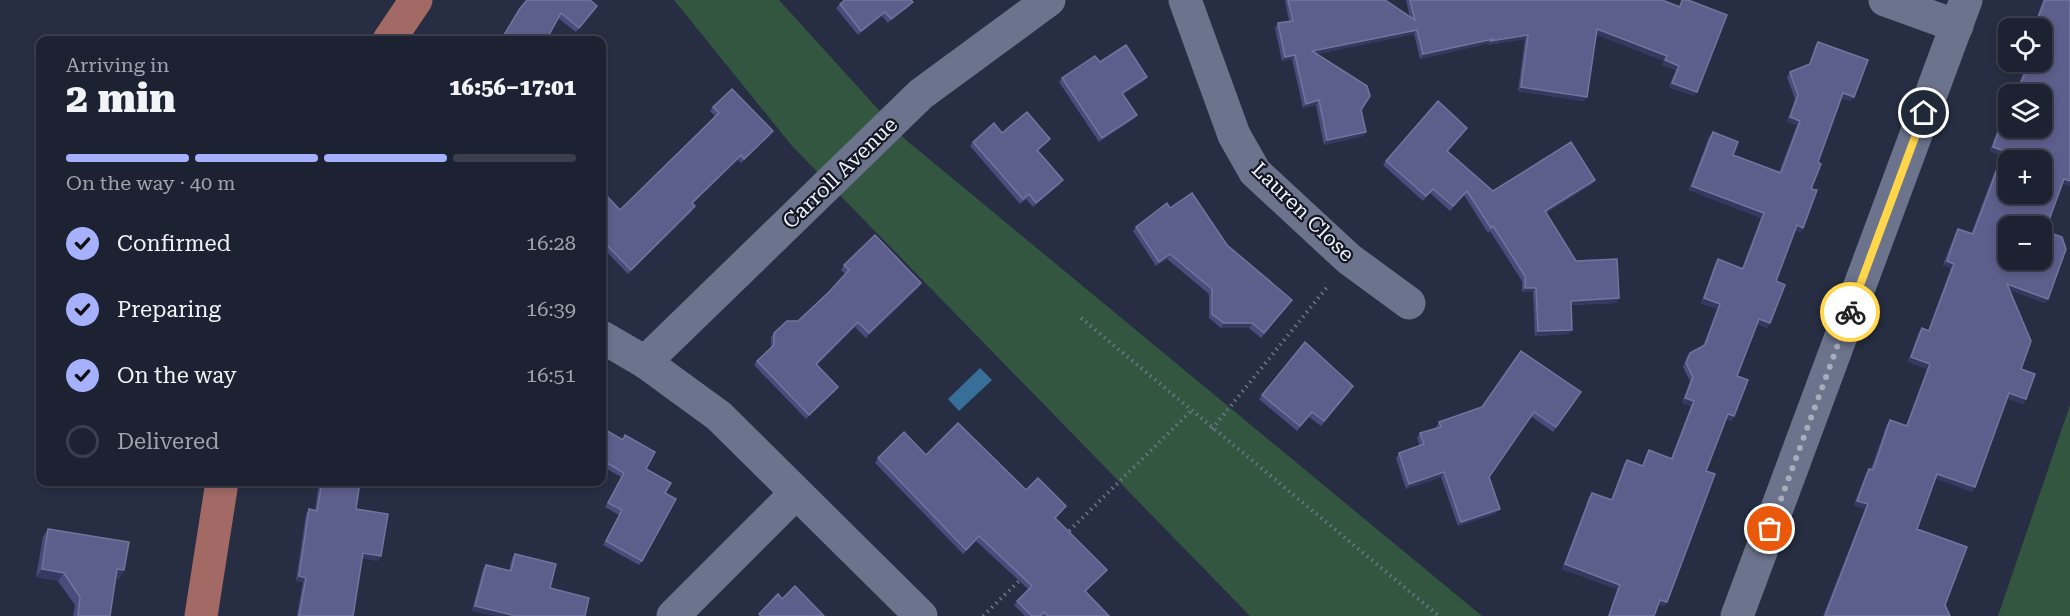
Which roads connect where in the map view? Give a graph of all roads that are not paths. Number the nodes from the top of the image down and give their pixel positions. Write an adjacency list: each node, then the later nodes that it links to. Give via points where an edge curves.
1 (416, 0): 6 (main road)
2 (1049, 0): 9 (street, Carroll Avenue, via 921,94)
3 (1185, 0): 7 (street, Lauren Close, via 1234,135 1255,172 1349,259)
4 (1885, 0): 5 (street)
5 (1961, 13): 15 (street)
6 (392, 36)
7 (1409, 303)
8 (606, 339): 9 (street)
9 (645, 362): 11 (street, via 719,416)
10 (221, 486): 12 (main road)
11 (796, 493): 13 (street); 14 (street)
12 (201, 616)
13 (673, 616)
14 (921, 616)
15 (1737, 616)

